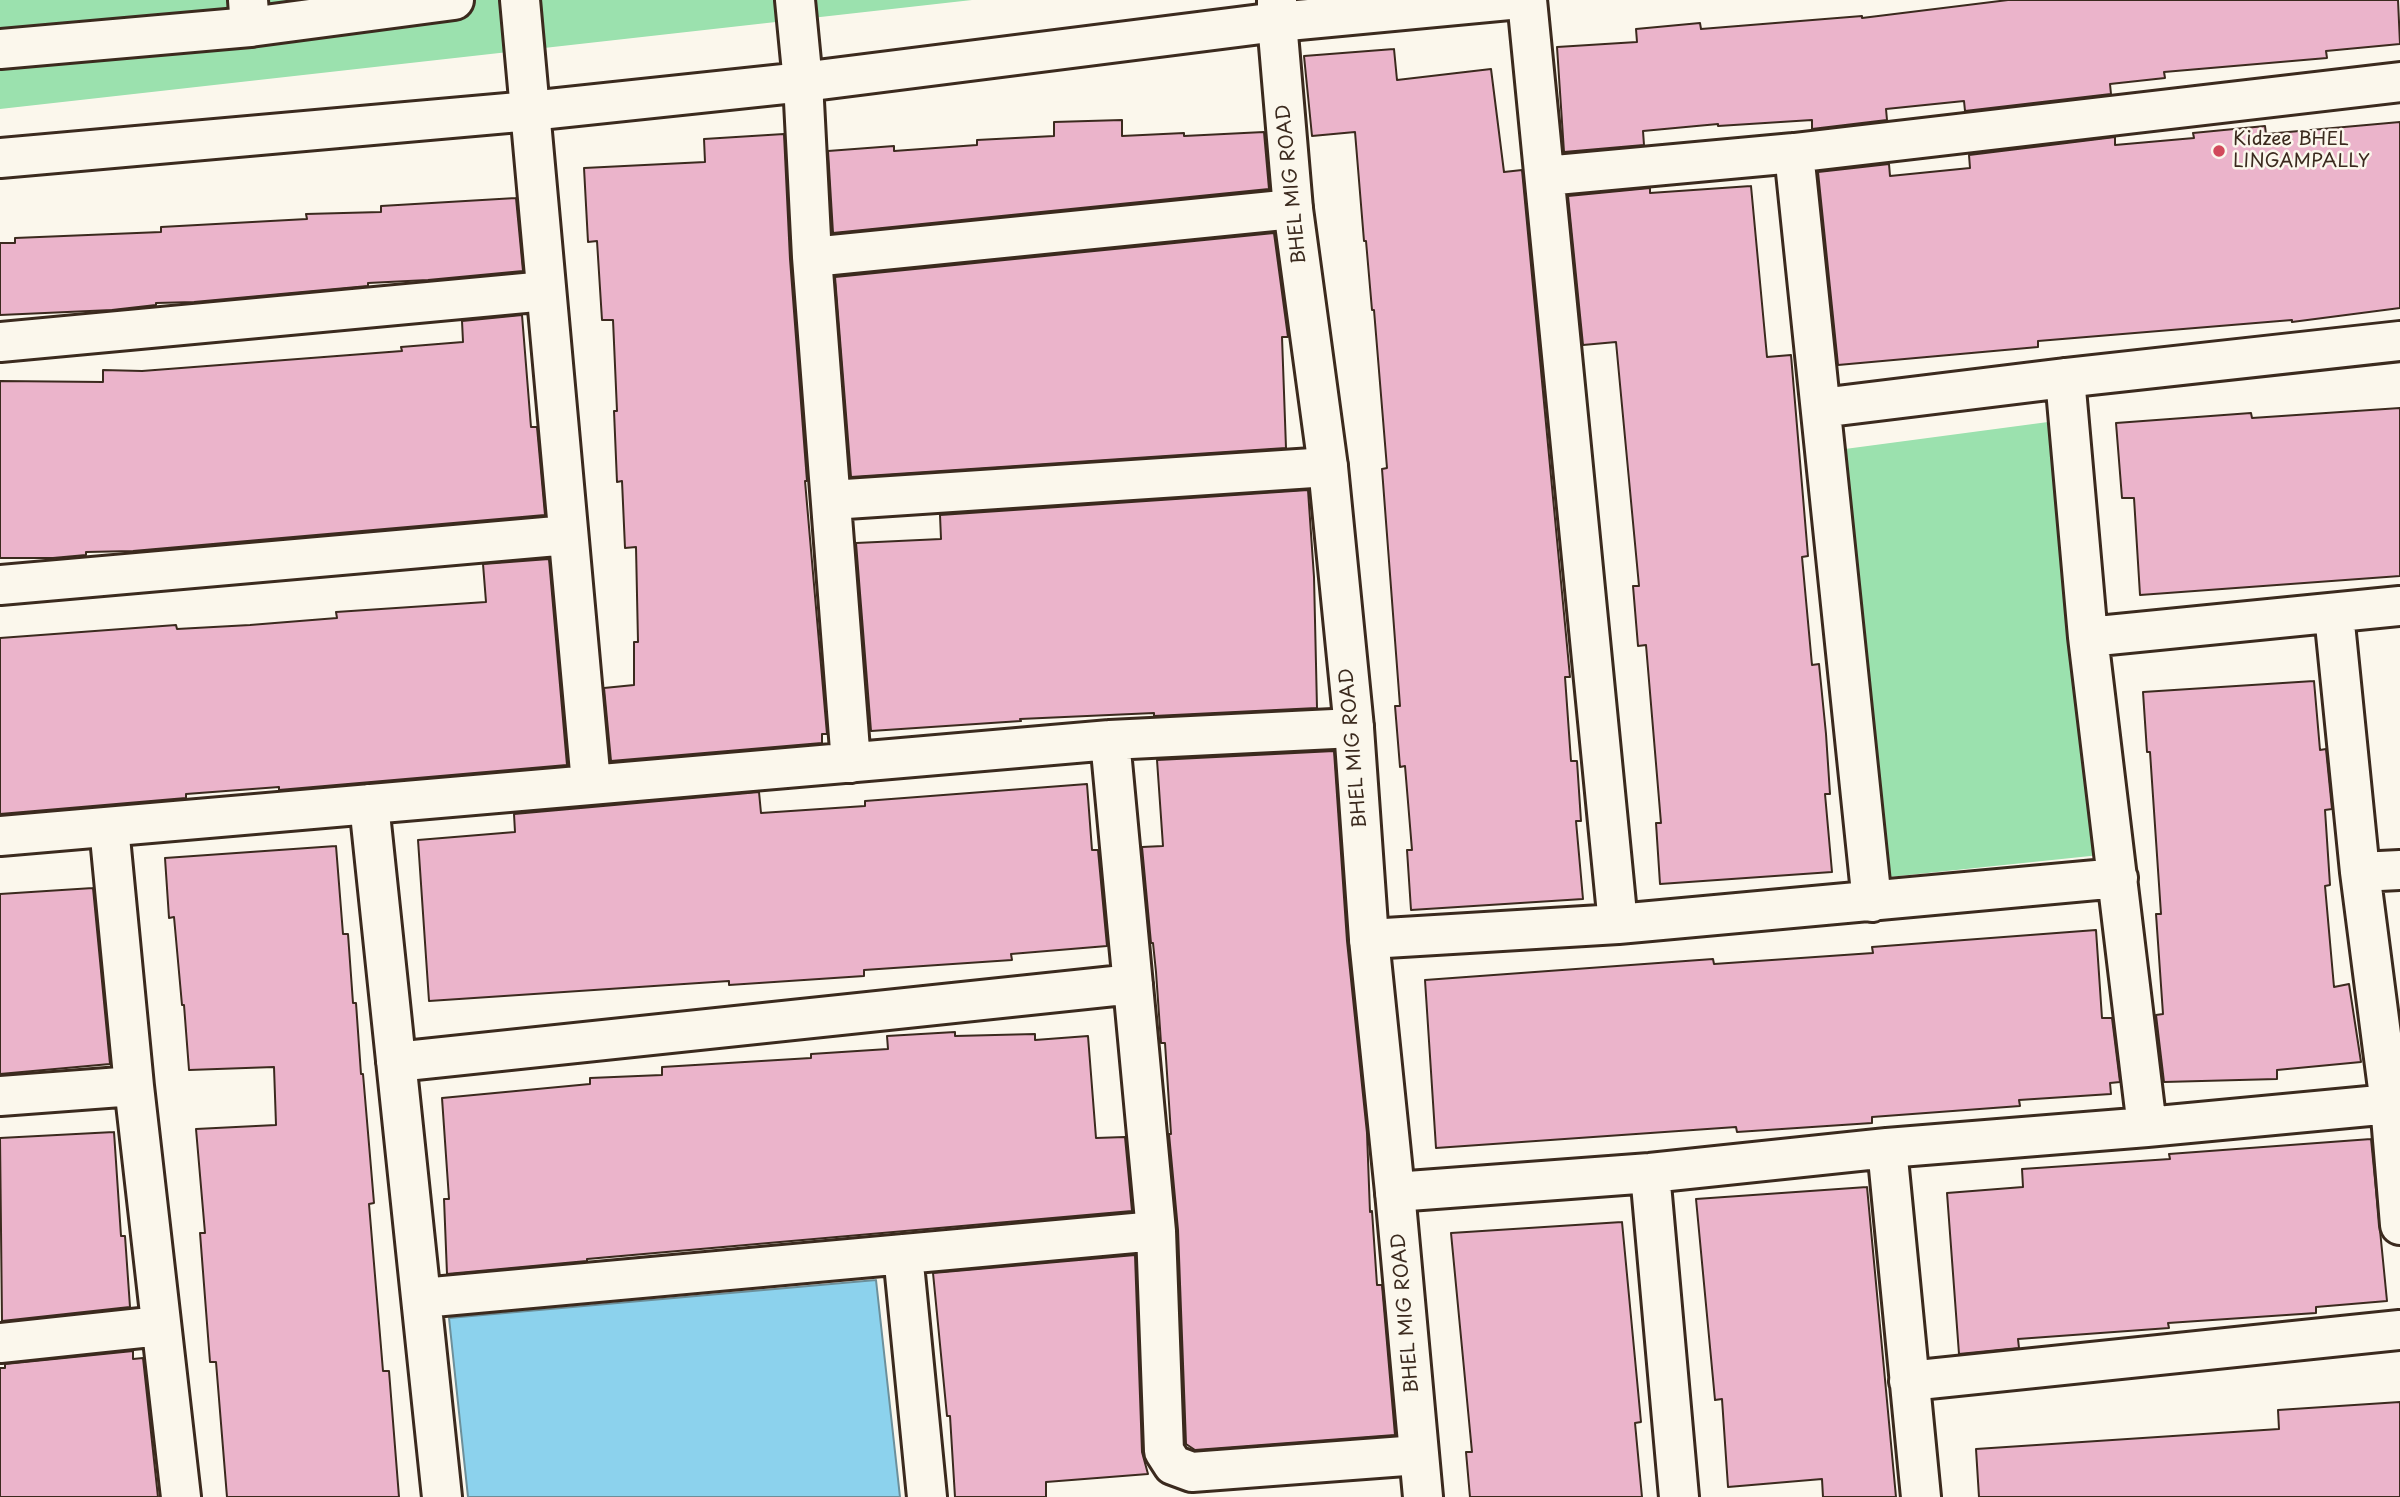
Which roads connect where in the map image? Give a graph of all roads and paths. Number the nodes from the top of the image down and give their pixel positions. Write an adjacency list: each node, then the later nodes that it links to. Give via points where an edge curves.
1 (454, 0): 7 (street)
2 (520, 0): 11 (street)
3 (795, 0): 9 (street)
4 (1509, 0): 6 (street)
5 (1527, 0): 14 (street)
6 (1277, 11): 9 (street); 15 (street, BHEL MIG ROAD)
7 (248, 13): 8 (street)
8 (0, 48)
9 (803, 82): 11 (street); 16 (street)
10 (2400, 82): 12 (street)
11 (530, 111): 13 (street); 17 (street)
12 (1794, 153): 14 (street); 21 (street)
13 (0, 158)
14 (1545, 176): 40 (street)
15 (1293, 209): 16 (street); 22 (street, BHEL MIG ROAD)
16 (812, 257): 23 (street)
17 (546, 291): 19 (street); 24 (street)
18 (2400, 341): 20 (street)
19 (0, 342)
20 (2065, 378): 21 (street); 28 (street)
21 (1821, 408): 39 (street)
22 (1328, 467): 23 (street); 29 (street, BHEL MIG ROAD)
23 (831, 500): 31 (street)
24 (568, 535): 25 (street); 32 (street)
25 (0, 585)
26 (2400, 606): 27 (street)
27 (2334, 614): 28 (street); 37 (street)
28 (2088, 636): 38 (street)
29 (1354, 727): 30 (street); 41 (street, BHEL MIG ROAD)
30 (1110, 740): 31 (street); 42 (street)
31 (851, 763): 32 (street)
32 (591, 783): 33 (street)
33 (369, 804): 34 (street); 43 (street)
34 (108, 827): 35 (street); 44 (street)
35 (0, 836)
36 (2400, 870): 37 (street)
37 (2360, 872): 46 (street)
38 (2118, 878): 39 (street); 47 (street)
39 (1872, 902): 40 (street)
40 (1618, 924): 41 (street)
41 (1368, 939): 50 (street, BHEL MIG ROAD)
42 (1133, 984): 43 (street); 52 (street)
43 (396, 1062): 54 (street)
44 (134, 1086): 45 (street); 55 (street)
45 (0, 1096)
46 (2390, 1104): 47 (street); 51 (street)
47 (2147, 1127): 48 (street)
48 (1887, 1148): 49 (street); 58 (street)
49 (1650, 1173): 50 (street); 64 (street)
50 (1395, 1192): 59 (street, BHEL MIG ROAD)
51 (2400, 1225)
52 (1156, 1231): 53 (street); 59 (street, via 1164,1451 1172,1465 1192,1472)
53 (903, 1254): 54 (street); 62 (street)
54 (422, 1298): 61 (street)
55 (160, 1326): 57 (street); 60 (street)
56 (2400, 1330): 58 (street)
57 (0, 1343)
58 (1909, 1381): 65 (street)
59 (1418, 1455): 63 (street, BHEL MIG ROAD)
60 (181, 1497)
61 (442, 1497)
62 (927, 1497)
63 (1423, 1497)
64 (1679, 1497)
65 (1921, 1497)

